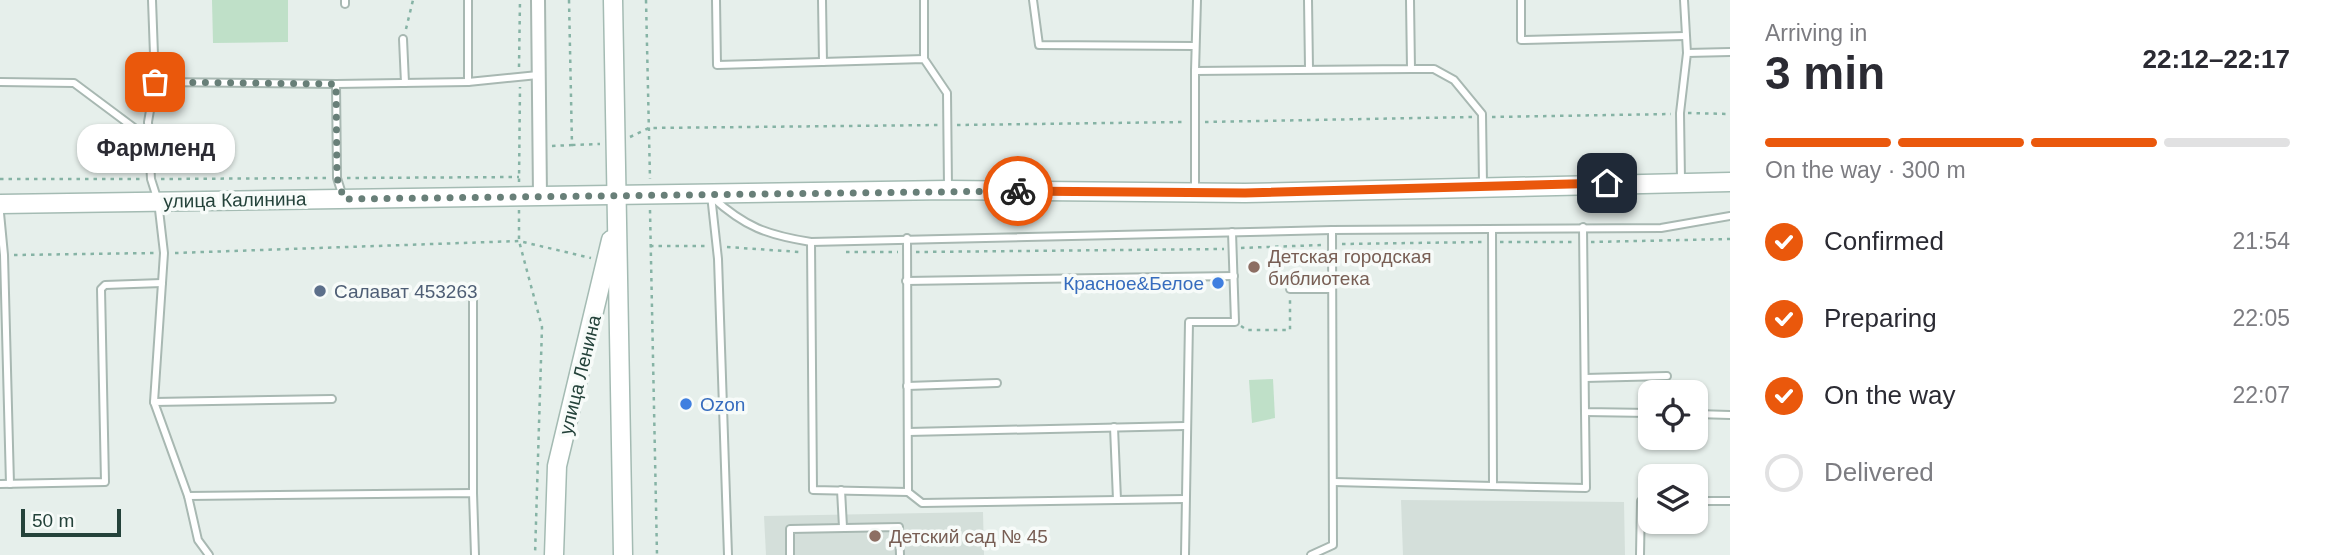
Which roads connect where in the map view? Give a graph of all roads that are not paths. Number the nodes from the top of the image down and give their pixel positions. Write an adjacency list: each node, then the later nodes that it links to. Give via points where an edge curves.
1 (152, 0): 26 (lane)
2 (468, 0): 27 (lane)
3 (538, 0): 24 (street)
4 (613, 0): 36 (street, улица Ленина)
5 (716, 0): 20 (lane, via 717,65)
6 (822, 0): 20 (lane)
7 (924, 0): 19 (lane)
8 (1033, 0): 16 (lane, via 1039,46)
9 (1197, 0): 16 (lane)
10 (1308, 0): 21 (lane)
11 (1410, 0): 22 (lane)
12 (1521, 0): 14 (lane, via 1521,40)
13 (1684, 0): 14 (lane)
14 (1685, 36): 18 (lane)
15 (403, 39): 28 (lane)
16 (1194, 46): 23 (lane)
17 (1730, 52): 18 (lane)
18 (1687, 53): 31 (lane, via 1680,113)
19 (924, 60): 20 (lane); 34 (lane, via 947,93)
20 (823, 62)
21 (1309, 68): 22 (lane); 23 (lane)
22 (1411, 69): 33 (lane, via 1434,69 1454,79 1482,114)
23 (1195, 71): 35 (lane)
24 (539, 75): 27 (lane); 38 (street)
25 (0, 82): 30 (lane, via 74,83)
26 (155, 82): 29 (lane); 30 (lane)
27 (468, 82): 28 (lane)
28 (405, 83): 29 (lane)
29 (336, 84): 39 (lane, via 337,178)
30 (149, 139): 40 (lane, via 151,178)
31 (1681, 182): 32 (street, улица Калинина); 33 (street, улица Калинина)
32 (1730, 182)
33 (1483, 186): 35 (street, улица Калинина)
34 (948, 190): 35 (street, улица Калинина); 37 (street, улица Калинина)
35 (1195, 193)
36 (616, 195): 37 (street, улица Калинина); 38 (street, улица Калинина); 86 (street, улица Ленина, via 609,258 557,466); 87 (street, улица Ленина)
37 (711, 195): 49 (lane, via 737,220 772,236); 88 (lane)
38 (540, 196): 39 (street, улица Калинина)
39 (344, 199): 40 (street, улица Калинина)
40 (158, 201): 41 (street, улица Калинина); 52 (lane)
41 (0, 204)
42 (0, 213): 71 (lane)
43 (1730, 216): 44 (lane, via 1661,228)
44 (1583, 228): 46 (lane); 57 (lane)
45 (1332, 230): 46 (lane); 47 (lane); 54 (lane)
46 (1492, 230): 72 (lane)
47 (1232, 232): 48 (lane); 50 (lane)
48 (906, 239): 49 (lane); 51 (lane)
49 (811, 242): 73 (lane, via 813,490)
50 (1234, 276): 51 (lane); 66 (lane, via 1235,323 1189,323)
51 (906, 281): 59 (lane)
52 (162, 283): 61 (lane); 71 (lane, via 105,285 101,289 106,482)
53 (1290, 289): 54 (lane)
54 (1332, 289): 69 (lane)
55 (473, 299): 75 (lane)
56 (1667, 376): 57 (lane)
57 (1585, 377): 62 (lane)
58 (997, 383): 59 (lane)
59 (907, 386): 68 (lane)
60 (332, 399): 61 (lane)
61 (154, 402): 76 (lane)
62 (1585, 412): 63 (lane); 72 (lane, via 1586,488)
63 (1638, 413)
64 (1708, 414): 65 (lane)
65 (1730, 415)
66 (1185, 426): 67 (lane); 77 (lane)
67 (1114, 427): 68 (lane); 78 (lane)
68 (908, 432): 74 (lane)
69 (1334, 482): 72 (lane); 83 (lane)
70 (0, 484): 71 (lane)
71 (10, 484)
72 (1493, 486)
73 (841, 490): 74 (lane); 81 (lane)
74 (908, 492): 78 (lane, via 922,503)
75 (473, 493): 76 (lane); 85 (lane)
76 (188, 496): 84 (lane, via 198,540)
77 (1185, 499): 78 (lane); 91 (lane)
78 (1117, 500)
79 (1708, 501): 80 (lane)
80 (1730, 501)
81 (843, 527): 89 (lane, via 790,529); 90 (lane, via 899,527)
82 (1640, 534): 94 (lane)
83 (1334, 545): 92 (lane); 93 (lane)
84 (209, 555)
85 (475, 555)
86 (554, 555)
87 (624, 555)
88 (729, 555)
89 (790, 555)
90 (900, 555)
91 (1185, 555)
92 (1311, 555)
93 (1334, 555)
94 (1640, 555)

